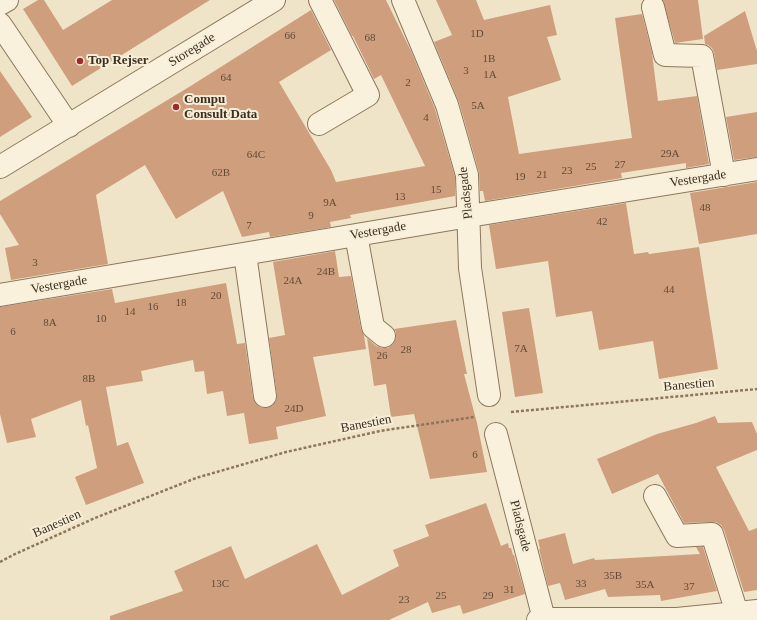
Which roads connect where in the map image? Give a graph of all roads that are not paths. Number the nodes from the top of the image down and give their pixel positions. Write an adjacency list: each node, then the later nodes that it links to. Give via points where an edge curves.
1 (7, 0): 5 (street)
2 (274, 0): 9 (street, Storegade)
3 (320, 0): 8 (street, via 368,95)
4 (403, 0): 13 (street, Pladsgade, via 447,105 467,175)
5 (0, 4)
6 (653, 7): 12 (street, via 665,55 702,56)
7 (0, 24): 9 (street)
8 (319, 124)
9 (69, 126): 10 (street, Storegade)
10 (0, 167)
11 (757, 170): 12 (street, Vestergade)
12 (724, 175): 13 (street, Vestergade)
13 (469, 216): 14 (street, Vestergade); 18 (street, Pladsgade, via 470,268)
14 (356, 235): 15 (street, Vestergade); 17 (street, via 373,327)
15 (245, 254): 16 (street, Vestergade); 19 (street)
16 (0, 295)
17 (384, 336)
18 (489, 395)
19 (265, 396)
20 (496, 434): 23 (street, Pladsgade)
21 (656, 496): 22 (street, via 677,536 712,534)
22 (747, 612): 23 (street, via 677,619)
23 (541, 620)

